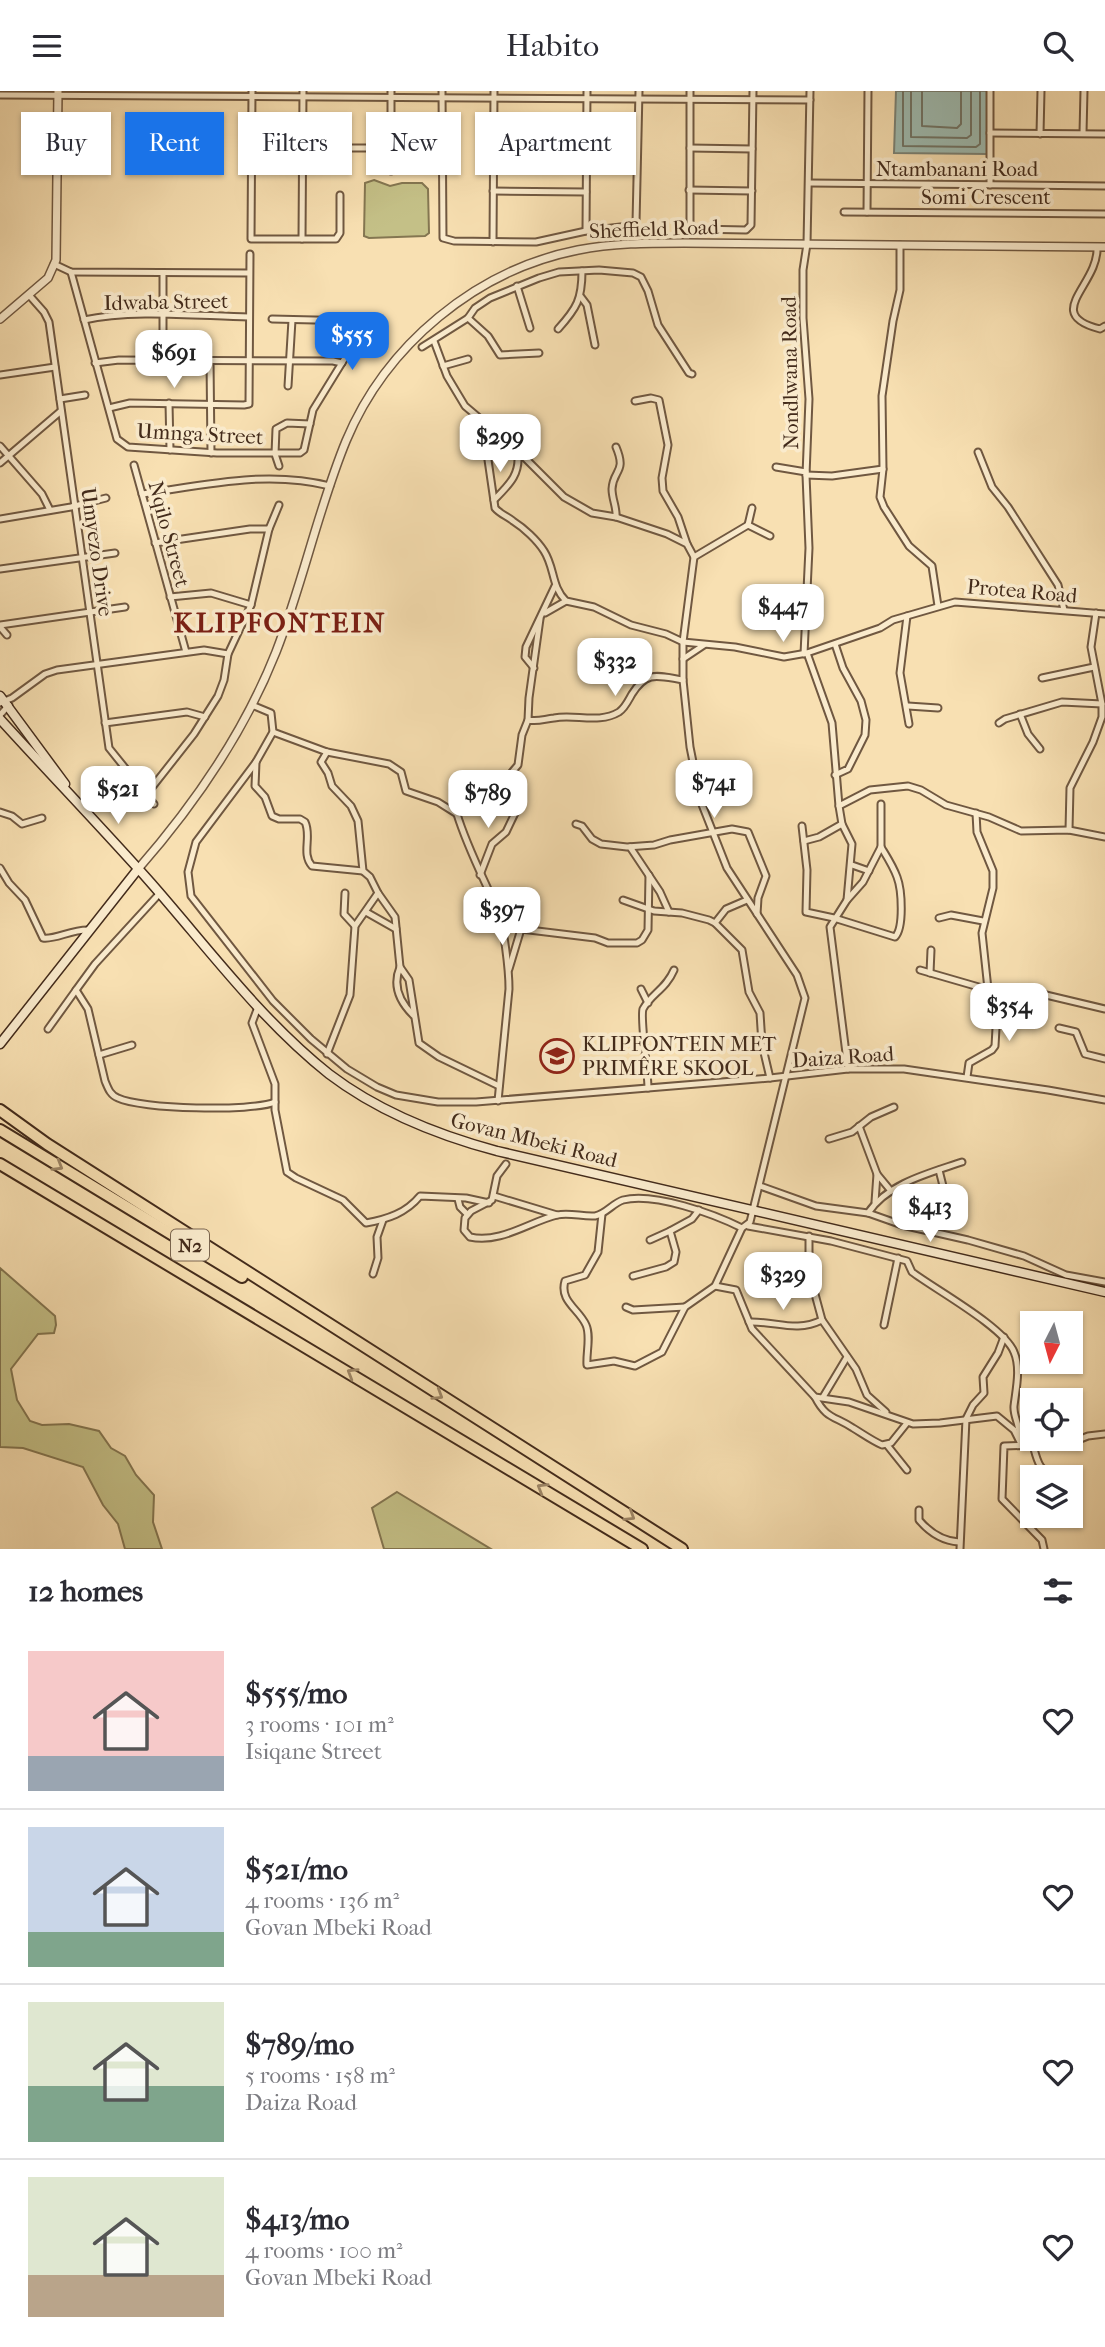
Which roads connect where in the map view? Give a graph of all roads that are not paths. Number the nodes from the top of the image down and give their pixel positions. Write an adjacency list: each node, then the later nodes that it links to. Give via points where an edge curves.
1 (587, 91): 19 (street)
2 (639, 91): 20 (street)
3 (690, 91): 21 (street)
4 (753, 91): 22 (street)
5 (810, 91): 23 (street, Nondlwana Road)
6 (868, 91): 37 (street)
7 (990, 91): 27 (street)
8 (1041, 91): 28 (street)
9 (1084, 91): 29 (street)
10 (57, 93): 11 (street); 17 (street); 55 (street)
11 (111, 93): 12 (street)
12 (200, 94): 13 (street)
13 (252, 94): 14 (street); 49 (street, via 251,239)
14 (303, 94): 15 (street); 24 (street)
15 (391, 94): 16 (street); 25 (street)
16 (442, 94): 18 (street); 50 (street, via 442,232 445,240)
17 (0, 95)
18 (494, 95): 19 (street)
19 (587, 99): 20 (street); 26 (street)
20 (639, 99): 21 (street); 48 (street, via 638,219 634,225)
21 (690, 100): 22 (street); 31 (street)
22 (753, 100): 23 (street); 32 (street)
23 (810, 100): 36 (street, Nondlwana Road)
24 (303, 112)
25 (391, 112)
26 (587, 112)
27 (990, 133): 28 (street); 38 (street)
28 (1040, 134): 29 (street)
29 (1083, 134): 30 (street)
30 (1105, 134)
31 (690, 148): 32 (street); 40 (street)
32 (752, 149): 42 (street)
33 (303, 175): 49 (street)
34 (493, 175): 41 (street)
35 (586, 175): 43 (street)
36 (809, 183): 37 (street, Ntambanani Road); 51 (street, Nondlwana Road)
37 (867, 184): 38 (street, Ntambanani Road); 46 (street)
38 (990, 184): 39 (street, Ntambanani Road)
39 (1105, 185)
40 (689, 190): 42 (street); 42 (street, via 689,221 696,229 748,229)
41 (493, 191): 43 (street); 50 (street)
42 (752, 191)
43 (586, 192): 48 (street)
44 (340, 195): 49 (street, via 338,236 333,240)
45 (844, 212): 46 (street, Somi Crescent)
46 (867, 212): 47 (street, Somi Crescent)
47 (1105, 214)
48 (586, 231): 50 (street, via 541,241)
49 (302, 239)
50 (493, 242)
51 (807, 244): 52 (street, Sheffield Road); 113 (street, Nondlwana Road, via 803,263 809,394); 114 (street, Sheffield Road, via 596,247 558,255 497,279 432,323 386,372 353,426)
52 (900, 245): 53 (street, Sheffield Road); 111 (street, via 900,290 882,395)
53 (1101, 247): 70 (street, via 1073,313 1082,325)
54 (250, 254): 59 (street)
55 (54, 264): 57 (street); 61 (street, via 51,274)
56 (582, 271): 60 (street, via 550,274); 62 (street); 86 (street, via 628,272 641,277 664,337)
57 (71, 272): 58 (street); 68 (street, Umnga Street)
58 (163, 273): 59 (street); 63 (street)
59 (249, 273): 64 (street)
60 (517, 286): 65 (street, via 490,298); 71 (street)
61 (29, 295): 66 (street); 85 (street, Umyezo Drive, via 47,317)
62 (581, 297): 72 (street); 74 (street, via 587,305)
63 (163, 316): 64 (street, Idwaba Street); 68 (street, Idwaba Street); 78 (street)
64 (249, 317): 80 (street)
65 (468, 318): 73 (street); 76 (street, via 500,355)
66 (0, 319)
67 (272, 319): 69 (street)
68 (84, 320): 82 (street, Umnga Street)
69 (292, 320): 81 (street); 83 (street, via 362,323 360,336)
70 (1105, 326)
71 (530, 328)
72 (558, 329)
73 (434, 341): 75 (street); 84 (street)
74 (595, 345)
75 (422, 347)
76 (539, 353)
77 (468, 359): 84 (street)
78 (163, 360): 79 (street); 82 (street)
79 (210, 360): 80 (street); 93 (street)
80 (248, 360): 81 (street); 93 (street, via 248,404)
81 (291, 360): 83 (street); 88 (street)
82 (95, 363): 94 (street, Umnga Street)
83 (342, 363): 96 (street, via 313,410)
84 (443, 366): 97 (street, via 459,398)
85 (55, 367): 87 (street); 90 (street, Umyezo Drive)
86 (692, 374)
87 (0, 375)
88 (288, 386)
89 (85, 395): 90 (street)
90 (60, 399): 95 (street, Umyezo Drive)
91 (635, 401): 128 (street, via 659,400 668,445 663,491)
92 (169, 403): 93 (street); 94 (street); 100 (street)
93 (211, 405): 103 (street)
94 (109, 408): 100 (street, Umnga Street, via 122,445)
95 (61, 411): 105 (street); 119 (street, Umyezo Drive)
96 (310, 424): 104 (street, Umnga Street, via 304,450); 104 (street, via 279,426)
97 (495, 432): 101 (street); 117 (street, via 487,453)
98 (0, 446): 105 (street)
99 (615, 447): 122 (street, via 621,463 612,487)
100 (170, 450): 103 (street, Umnga Street)
101 (517, 450): 107 (street); 112 (street)
102 (978, 452): 139 (street, via 992,487 1058,585)
103 (211, 453): 104 (street, Umnga Street)
104 (275, 454): 109 (street)
105 (9, 456): 106 (street); 121 (street)
106 (0, 463)
107 (531, 464): 112 (street); 122 (street, via 568,501 592,513)
108 (134, 465): 115 (street, Nqilo Street)
109 (279, 467)
110 (776, 467): 113 (street)
111 (883, 469): 113 (street, via 832,476); 137 (street, via 882,503 909,546 932,566)
112 (516, 474): 117 (street)
113 (806, 474): 151 (street, Nondlwana Road)
114 (330, 485): 115 (street, via 261,478); 161 (street, Sheffield Road, via 286,624)
115 (142, 494): 127 (street, Nqilo Street)
116 (106, 498): 119 (street)
117 (494, 501): 133 (street, via 495,508 543,550)
118 (279, 505): 125 (street)
119 (75, 506): 121 (street); 131 (street, Umyezo Drive)
120 (752, 508): 124 (street)
121 (50, 510): 123 (street)
122 (616, 517): 128 (street)
123 (0, 519)
124 (748, 525): 126 (street); 130 (street)
125 (269, 529): 127 (street); 136 (street)
126 (770, 536)
127 (155, 543): 134 (street, Nqilo Street)
128 (687, 544): 130 (street)
129 (115, 553): 131 (street)
130 (694, 557): 147 (street)
131 (82, 558): 132 (street); 140 (street, Umyezo Drive)
132 (0, 569)
133 (555, 586): 135 (street); 144 (street)
134 (170, 597): 136 (street, via 211,593); 150 (street, Nqilo Street)
135 (566, 601): 144 (street); 147 (street, Protea Road, via 594,607)
136 (251, 605): 152 (street)
137 (938, 605): 139 (street, Protea Road, via 961,601); 143 (street, Protea Road)
138 (125, 607): 140 (street)
139 (1064, 610): 141 (street, Protea Road)
140 (90, 612): 145 (street); 154 (street, Umyezo Drive)
141 (1096, 613): 142 (street, Protea Road); 155 (street, via 1091,647)
142 (1105, 614)
143 (906, 615): 149 (street, Protea Road); 162 (street, via 900,673)
144 (542, 616): 156 (street); 156 (street, via 525,653)
145 (0, 626): 146 (street)
146 (7, 635)
147 (683, 642): 148 (street, Protea Road); 153 (street)
148 (704, 644): 151 (street, Protea Road, via 784,657); 153 (street)
149 (835, 644): 151 (street, Protea Road); 175 (street, via 864,710 866,728 848,769)
150 (186, 652): 152 (street); 154 (street)
151 (805, 653): 175 (street, via 832,723)
152 (228, 654): 166 (street, via 221,688)
153 (683, 659): 158 (street)
154 (97, 664): 159 (street, via 45,674); 168 (street, Umyezo Drive)
155 (1094, 667): 157 (street); 160 (street)
156 (534, 668): 167 (street)
157 (1042, 678)
158 (683, 680): 167 (street, via 646,678 625,706 611,715); 190 (street, via 694,773)
159 (5, 701): 165 (street); 178 (main road, Govan Mbeki Road)
160 (1102, 704): 164 (street, via 1062,702); 189 (street, via 1098,729 1070,788)
161 (252, 705): 171 (street, via 271,713); 197 (street, Sheffield Road, via 201,791)
162 (908, 706): 163 (street); 170 (street)
163 (938, 708)
164 (1020, 714): 169 (street); 172 (street)
165 (0, 717): 178 (main road, Govan Mbeki Road)
166 (205, 717): 168 (street, via 187,712); 177 (street)
167 (528, 720): 176 (street, via 518,765)
168 (105, 723): 177 (street, Umyezo Drive, via 111,753)
169 (999, 723)
170 (909, 724)
171 (273, 732): 173 (street); 174 (street, Daiza Road)
172 (1040, 749)
173 (327, 752): 184 (street, via 389,764 401,772 407,792); 198 (street, via 321,762 358,821)
174 (256, 762): 198 (street, via 255,786 272,816 307,824 309,864); 239 (street, Daiza Road, via 196,842 188,887 197,905 273,1001)
175 (835, 775): 181 (street)
176 (501, 785): 184 (street); 200 (street, via 514,799 516,811 506,832 492,844)
177 (146, 795): 179 (street, Umyezo Drive)
178 (77, 801): 197 (main road, Govan Mbeki Road)
179 (154, 804)
180 (881, 804): 194 (street)
181 (839, 806): 183 (street, via 870,790 901,786); 187 (street)
182 (0, 812): 185 (street, via 22,824)
183 (976, 813): 189 (street, via 1024,832); 215 (street, via 976,827 994,878)
184 (457, 814): 200 (street)
185 (41, 818)
186 (576, 824): 193 (street, via 601,844)
187 (842, 824): 192 (street); 195 (street, via 852,843)
188 (802, 826): 192 (street)
189 (1069, 830): 191 (street)
190 (714, 833): 193 (street); 206 (street, via 727,868); 212 (street, via 738,829 750,835 766,876)
191 (1105, 837)
192 (804, 841): 213 (street, via 806,912)
193 (630, 847): 201 (street)
194 (881, 847): 199 (street); 213 (street, via 899,881 898,936)
195 (852, 865): 199 (street); 207 (street)
196 (0, 868): 220 (street, via 29,907 41,937)
197 (138, 869): 202 (main road, Govan Mbeki Road); 220 (main road)
198 (363, 871): 204 (street)
199 (869, 871): 207 (street)
200 (481, 875): 209 (street)
201 (649, 875): 208 (street); 211 (street)
202 (160, 893): 229 (street); 232 (main road, Govan Mbeki Road)
203 (345, 893): 217 (street, via 344,914)
204 (378, 893): 210 (street); 218 (street, via 393,912)
205 (623, 900): 208 (street)
206 (747, 900): 212 (street); 216 (street, via 726,909)
207 (846, 900): 213 (street)
208 (649, 909): 211 (street); 219 (street, via 646,936 632,944)
209 (498, 910): 219 (street); 225 (street)
210 (366, 912): 217 (street); 218 (street)
211 (669, 912): 216 (street)
212 (757, 914): 243 (street, via 797,975 806,998)
213 (834, 918): 242 (street, via 830,927)
214 (939, 918): 215 (street, via 951,915)
215 (983, 921): 228 (street)
216 (715, 923): 245 (street, via 744,956 749,992 760,1013)
217 (355, 926): 239 (street, via 350,995)
218 (397, 929): 222 (street)
219 (521, 929): 225 (street)
220 (89, 930): 237 (main road)
221 (931, 950): 226 (street)
222 (400, 967): 234 (street, via 409,980); 234 (street, via 396,975 399,998)
223 (674, 969): 231 (street, via 668,983)
224 (920, 970): 226 (street)
225 (509, 972): 246 (street)
226 (930, 973): 228 (street)
227 (641, 989): 231 (street)
228 (988, 989): 230 (street)
229 (76, 991): 236 (street); 240 (street, via 88,1009)
230 (998, 993): 233 (street, via 1021,989); 244 (street, via 994,1048 969,1063)
231 (648, 1003): 247 (street, via 642,1014)
232 (258, 1007): 250 (street, via 252,1023 274,1081); 269 (main road, Govan Mbeki Road, via 339,1081 431,1131 497,1151)
233 (1105, 1009)
234 (413, 1015): 246 (street, via 417,1038 426,1051)
235 (1059, 1028): 241 (street, via 1076,1032 1085,1054)
236 (48, 1029)
237 (0, 1044)
238 (132, 1045): 240 (street)
239 (327, 1054): 249 (street, Daiza Road, via 396,1095 439,1102)
240 (99, 1055): 250 (street, via 110,1092 126,1102 231,1108)
241 (1105, 1059)
242 (848, 1069): 243 (street, Daiza Road); 244 (street, Daiza Road, via 904,1069)
243 (786, 1077): 245 (street, Daiza Road); 261 (street)
244 (967, 1077): 248 (street, Daiza Road)
245 (770, 1078): 247 (street, Daiza Road)
246 (499, 1086): 249 (street)
247 (648, 1088): 249 (street, Daiza Road)
248 (1105, 1100)
249 (498, 1101)
250 (275, 1102): 275 (street, via 288,1172 343,1200)
251 (894, 1107): 253 (street)
252 (0, 1110): 294 (highway, via 47,1145)
253 (859, 1126): 255 (street); 260 (street)
254 (0, 1130): 294 (highway, N2, one-way to 294)
255 (829, 1139)
256 (962, 1162): 259 (street)
257 (506, 1164): 264 (street, via 497,1175)
258 (0, 1165): 307 (highway, N2, one-way to 258)
259 (939, 1170): 262 (street); 263 (street)
260 (877, 1174): 263 (street); 266 (street)
261 (760, 1186): 269 (street); 270 (street, via 816,1206)
262 (944, 1190)
263 (891, 1191): 266 (street)
264 (494, 1196): 267 (street); 273 (street)
265 (458, 1199): 267 (street); 271 (street); 274 (street, via 420,1196 409,1208)
266 (875, 1202): 270 (street)
267 (489, 1203): 271 (street)
268 (699, 1210): 272 (street, via 633,1199); 276 (street); 277 (street)
269 (754, 1211): 276 (street); 286 (main road, Govan Mbeki Road)
270 (868, 1213): 284 (street, via 1024,1256 1066,1275)
271 (467, 1214): 273 (street, via 464,1230 478,1238 514,1232)
272 (602, 1214): 273 (street); 288 (street, via 598,1252 590,1269 563,1283 567,1299 587,1328 587,1365 610,1361 635,1366 655,1357 664,1349)
273 (557, 1215)
274 (383, 1220): 275 (street); 279 (street)
275 (366, 1223): 279 (street)
276 (745, 1227): 278 (street); 285 (street)
277 (670, 1231): 280 (street); 283 (street, via 674,1262)
278 (809, 1236): 281 (street); 289 (street, via 809,1272)
279 (377, 1237): 282 (street)
280 (650, 1240)
281 (898, 1258): 291 (street); 292 (street)
282 (373, 1274)
283 (633, 1276)
284 (1105, 1282)
285 (715, 1286): 288 (street); 290 (street, via 736,1290)
286 (1105, 1292)
287 (626, 1307): 288 (street)
288 (685, 1307)
289 (822, 1320): 290 (street, via 799,1328); 293 (street)
290 (749, 1322): 295 (street)
291 (884, 1325)
292 (1004, 1337): 297 (street, via 983,1377 985,1391); 300 (street, via 1017,1361 1014,1411)
293 (847, 1357): 295 (street); 296 (street, via 867,1395)
294 (380, 1359): 308 (highway, N2, one-way to 308)
295 (819, 1397): 296 (street); 302 (street, via 823,1410 833,1419)
296 (890, 1416): 298 (street)
297 (967, 1419): 298 (street); 300 (street, via 1000,1417); 306 (street)
298 (907, 1423): 302 (street)
299 (1105, 1434): 301 (street)
300 (1019, 1438)
301 (1083, 1438)
302 (887, 1445): 304 (street)
303 (1020, 1446): 310 (street, via 1004,1446 1001,1495 1042,1540)
304 (907, 1470)
305 (919, 1510): 306 (street, via 919,1520 927,1529)
306 (959, 1542): 309 (street)
307 (642, 1549)
308 (682, 1549)
309 (960, 1549)
310 (1044, 1549)

